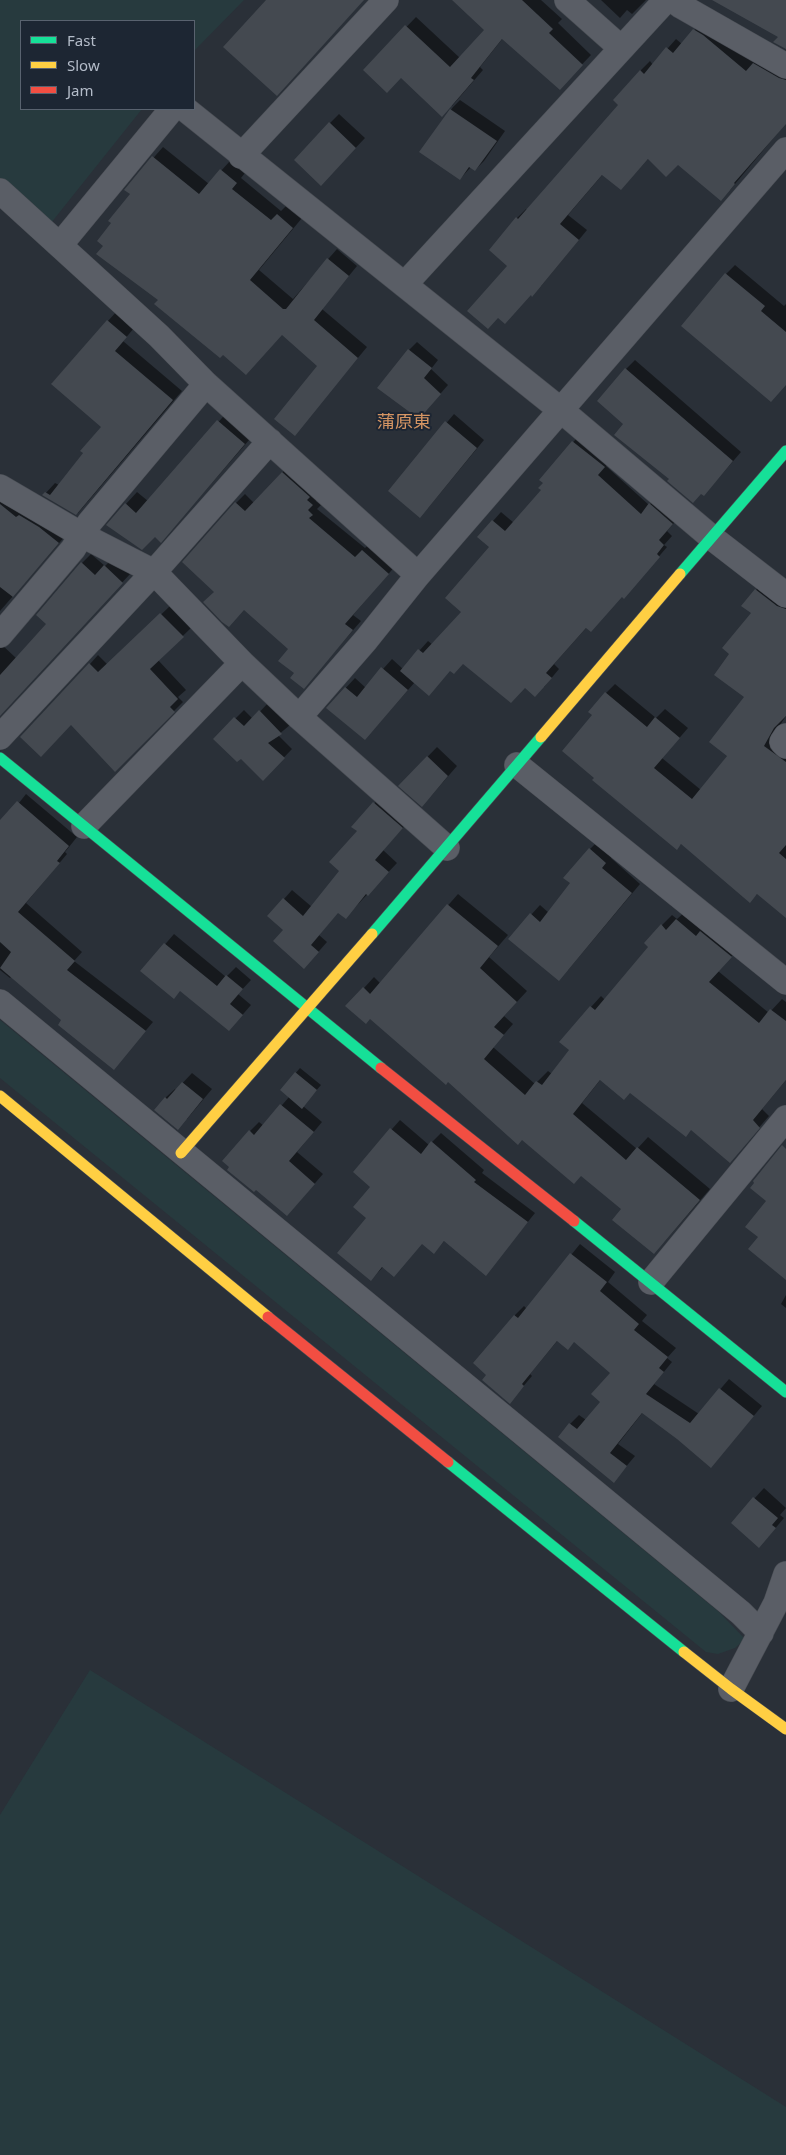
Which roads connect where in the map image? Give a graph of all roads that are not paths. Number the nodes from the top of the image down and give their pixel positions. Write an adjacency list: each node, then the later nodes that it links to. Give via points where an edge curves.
1 (386, 0): 10 (street)
2 (568, 0): 5 (street)
3 (666, 0): 5 (street)
4 (673, 0): 6 (street)
5 (621, 48): 13 (street)
6 (786, 66)
7 (171, 110): 12 (street)
8 (186, 110): 10 (street)
9 (786, 150): 15 (street)
10 (241, 156): 13 (street)
11 (0, 191): 12 (street)
12 (60, 245): 14 (street)
13 (405, 284): 15 (street)
14 (206, 384): 16 (street); 19 (street)
15 (562, 411): 20 (street); 22 (street)
16 (270, 441): 21 (street); 22 (street)
17 (786, 452): 20 (street)
18 (0, 487): 19 (street)
19 (82, 535): 21 (street); 24 (street)
20 (711, 537): 23 (street); 31 (street)
21 (154, 572): 25 (street); 28 (street)
22 (418, 575): 26 (street)
23 (786, 594)
24 (0, 635)
25 (242, 663): 26 (street); 32 (street)
26 (299, 717): 33 (street)
27 (786, 736): 29 (street, via 782,742)
28 (0, 737)
29 (786, 746)
30 (0, 758): 32 (street)
31 (517, 765): 33 (street); 34 (street)
32 (84, 826): 36 (street)
33 (447, 848): 36 (street)
34 (786, 982)
35 (0, 1002): 39 (street)
36 (307, 1009): 39 (street); 40 (street)
37 (0, 1096): 44 (street, via 210,1270)
38 (786, 1118): 40 (street)
39 (181, 1153): 43 (street)
40 (652, 1282): 41 (street)
41 (786, 1392)
42 (786, 1574): 43 (street)
43 (761, 1633): 44 (street)
44 (730, 1688): 45 (street)
45 (786, 1729)

